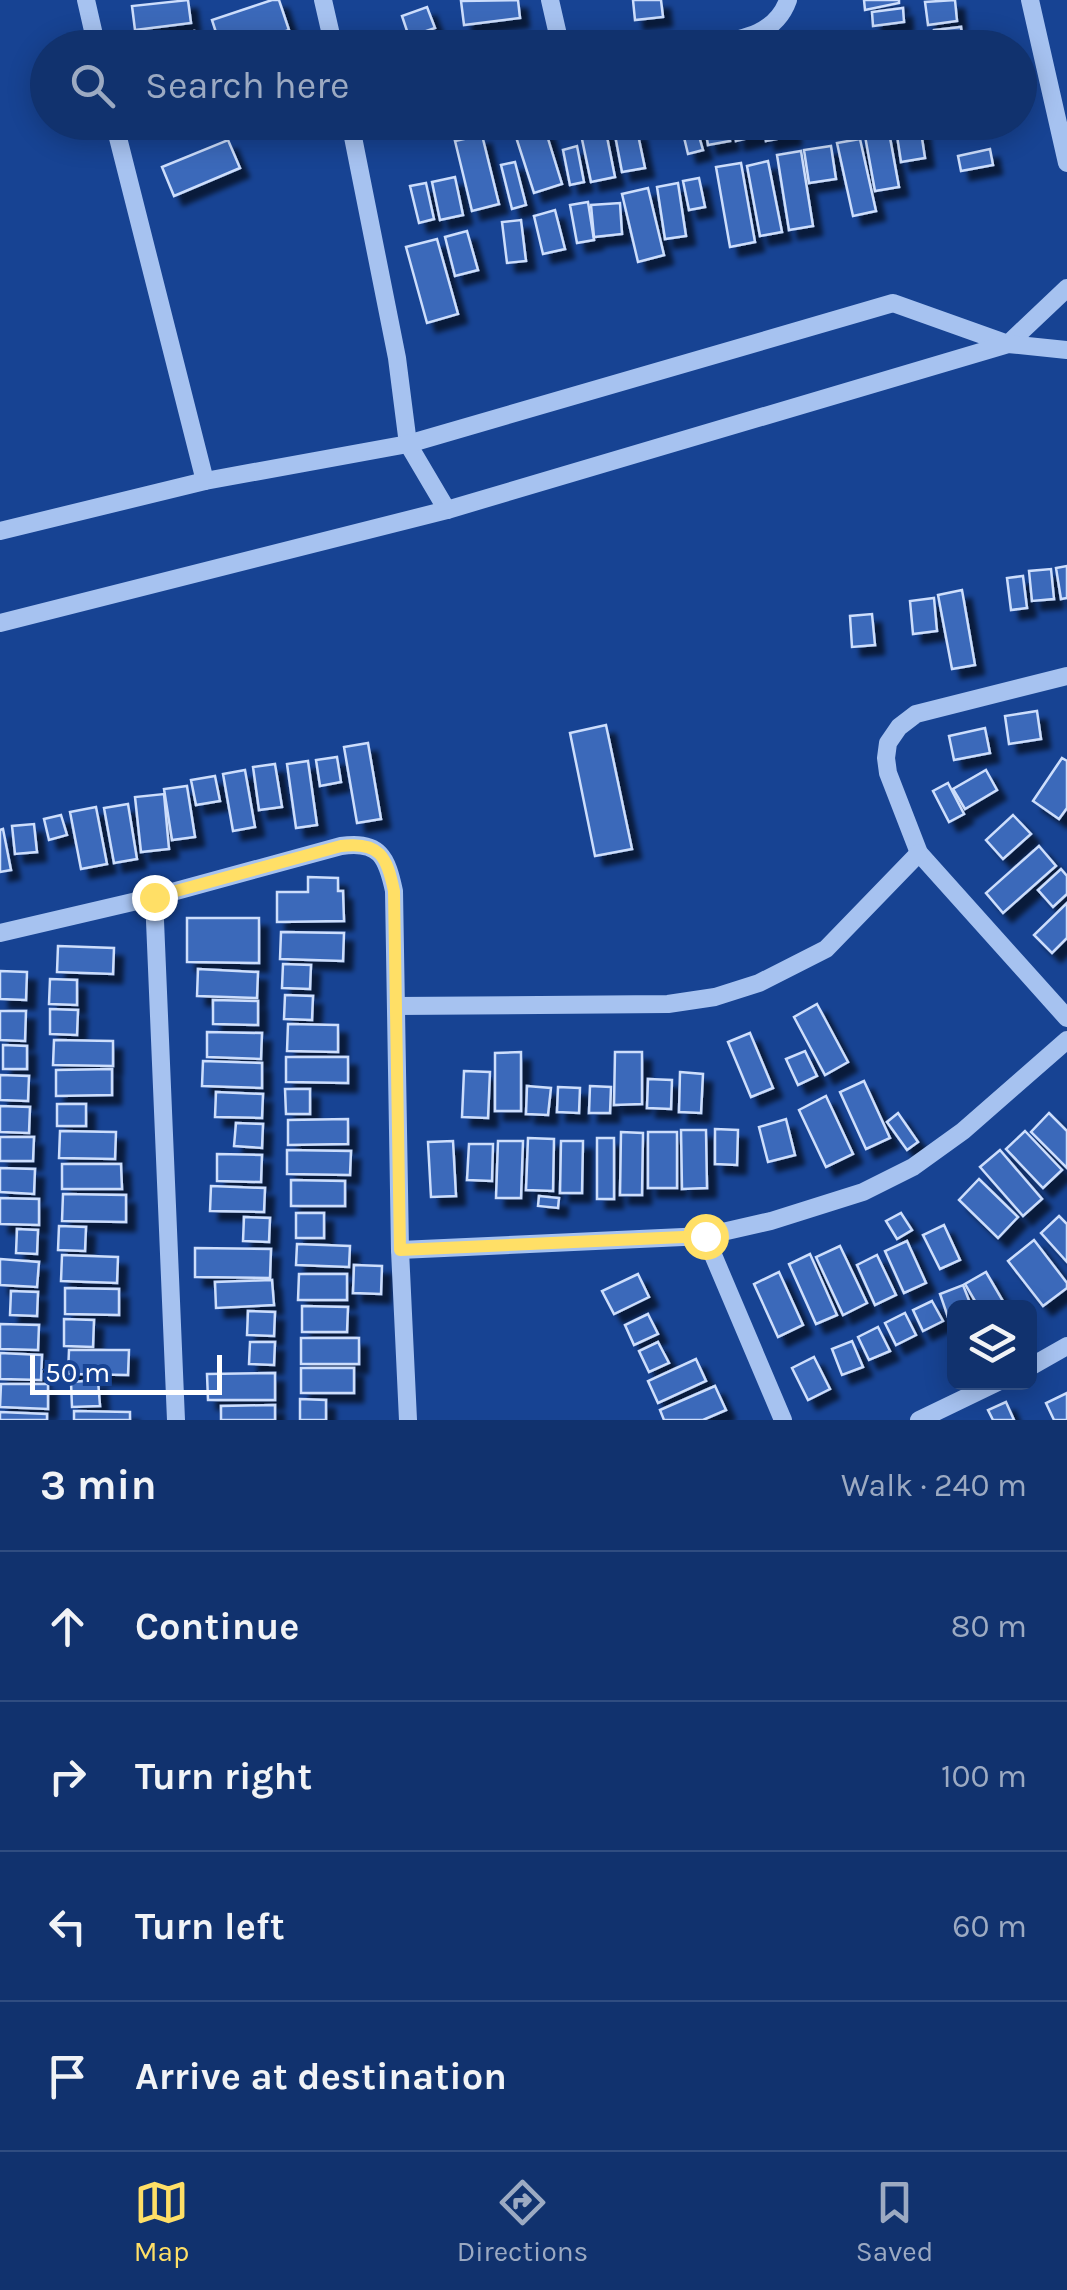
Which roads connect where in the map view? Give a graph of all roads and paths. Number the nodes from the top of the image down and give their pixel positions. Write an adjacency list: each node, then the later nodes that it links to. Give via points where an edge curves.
1 (86, 0): 6 (street)
2 (323, 0): 7 (street)
3 (550, 0): 8 (street)
4 (788, 0): 9 (street, via 782,18)
5 (1030, 0): 10 (street)
6 (93, 30)
7 (330, 30)
8 (557, 30)
9 (765, 30)
10 (1037, 30)
11 (1037, 31): 14 (street)
12 (119, 140): 19 (street)
13 (354, 140): 18 (street)
14 (1067, 163)
15 (1067, 288): 16 (street)
16 (1008, 344): 17 (street); 18 (street, via 893,303); 20 (street)
17 (1067, 350)
18 (408, 444): 19 (street); 20 (street)
19 (205, 481): 21 (street)
20 (447, 510): 22 (street)
21 (0, 530)
22 (0, 623)
23 (1067, 676): 24 (street, via 916,714 900,727 888,743 888,773)
24 (919, 853): 27 (street, via 826,949 759,984 715,997 668,1004); 28 (street)
25 (154, 897): 26 (street); 27 (street, via 341,846 367,846 381,853 392,880); 35 (street)
26 (0, 933)
27 (396, 1006): 31 (street)
28 (1067, 1018)
29 (1067, 1040): 30 (street, via 913,1168 863,1192)
30 (705, 1236): 31 (street); 37 (street)
31 (400, 1250): 36 (street)
32 (1067, 1346): 33 (street)
33 (1037, 1363)
34 (981, 1390): 38 (street)
35 (176, 1420)
36 (408, 1420)
37 (783, 1420)
38 (918, 1420)

